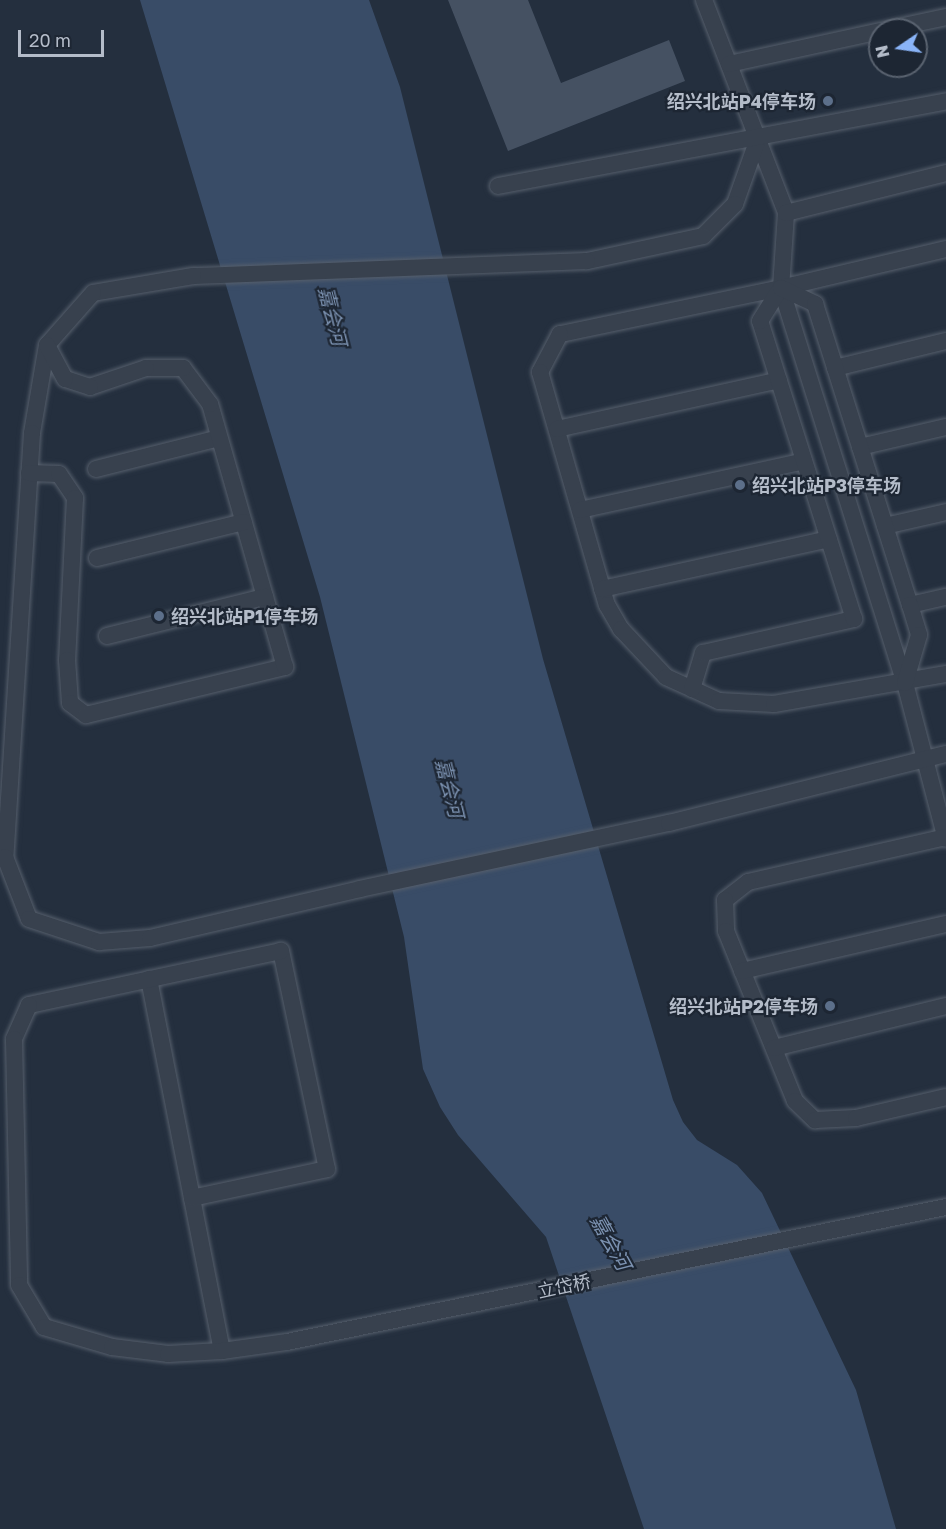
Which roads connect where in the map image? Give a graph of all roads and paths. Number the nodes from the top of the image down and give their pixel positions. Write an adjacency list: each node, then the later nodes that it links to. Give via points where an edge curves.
1 (704, 0): 5 (lane)
2 (946, 17): 3 (lane)
3 (928, 21)
4 (868, 34): 5 (lane)
5 (729, 64): 7 (lane)
6 (946, 101): 7 (lane)
7 (758, 139): 9 (lane); 10 (lane); 14 (lane, via 735,204 703,236 587,261 193,276 93,293)
8 (946, 173): 10 (lane)
9 (498, 186)
10 (786, 213): 12 (lane)
11 (946, 249): 12 (lane)
12 (781, 288): 15 (lane, via 815,304); 16 (lane, via 760,321); 18 (lane, via 560,334 540,372); 36 (lane)
13 (946, 341): 15 (lane)
14 (47, 345): 19 (lane, via 65,379 90,387 146,368 183,368 210,404); 23 (lane)
15 (835, 368): 20 (lane)
16 (778, 380): 18 (lane); 21 (lane)
17 (946, 427): 20 (lane)
18 (557, 429): 24 (lane)
19 (219, 438): 22 (lane); 26 (lane)
20 (860, 447): 27 (lane)
21 (804, 460): 24 (lane); 28 (lane)
22 (96, 469)
23 (29, 473): 31 (lane, via 59,474 75,498 67,660 70,703 86,715 285,667); 39 (lane, via 5,857 29,919 99,942 150,938 669,823)
24 (580, 510): 30 (lane)
25 (946, 512): 27 (lane)
26 (244, 522): 29 (lane); 31 (lane)
27 (885, 526): 33 (lane)
28 (829, 538): 30 (lane); 37 (lane, via 854,619 703,653)
29 (98, 558)
30 (602, 589): 37 (lane, via 621,629 666,677)
31 (266, 597): 34 (lane)
32 (946, 597): 33 (lane)
33 (910, 605): 36 (lane, via 919,635)
34 (107, 636)
35 (946, 674): 36 (lane)
36 (905, 682): 37 (lane, via 774,704 719,701); 39 (lane)
37 (692, 689)
38 (946, 753): 39 (lane)
39 (926, 759): 40 (lane)
40 (946, 838): 42 (lane, via 748,882 726,900 726,931)
41 (946, 924): 42 (lane)
42 (742, 971): 45 (lane)
43 (149, 979): 47 (lane); 47 (lane, via 281,951 327,1169); 49 (lane, 立岱桥, via 29,1005 14,1039 19,1285 44,1327 112,1347 168,1354)
44 (946, 1006): 45 (lane)
45 (774, 1048): 46 (lane, via 795,1101 815,1120 856,1118)
46 (946, 1097)
47 (192, 1198): 49 (lane)
48 (946, 1207): 49 (lane, 立岱桥, via 287,1342)
49 (222, 1351)

